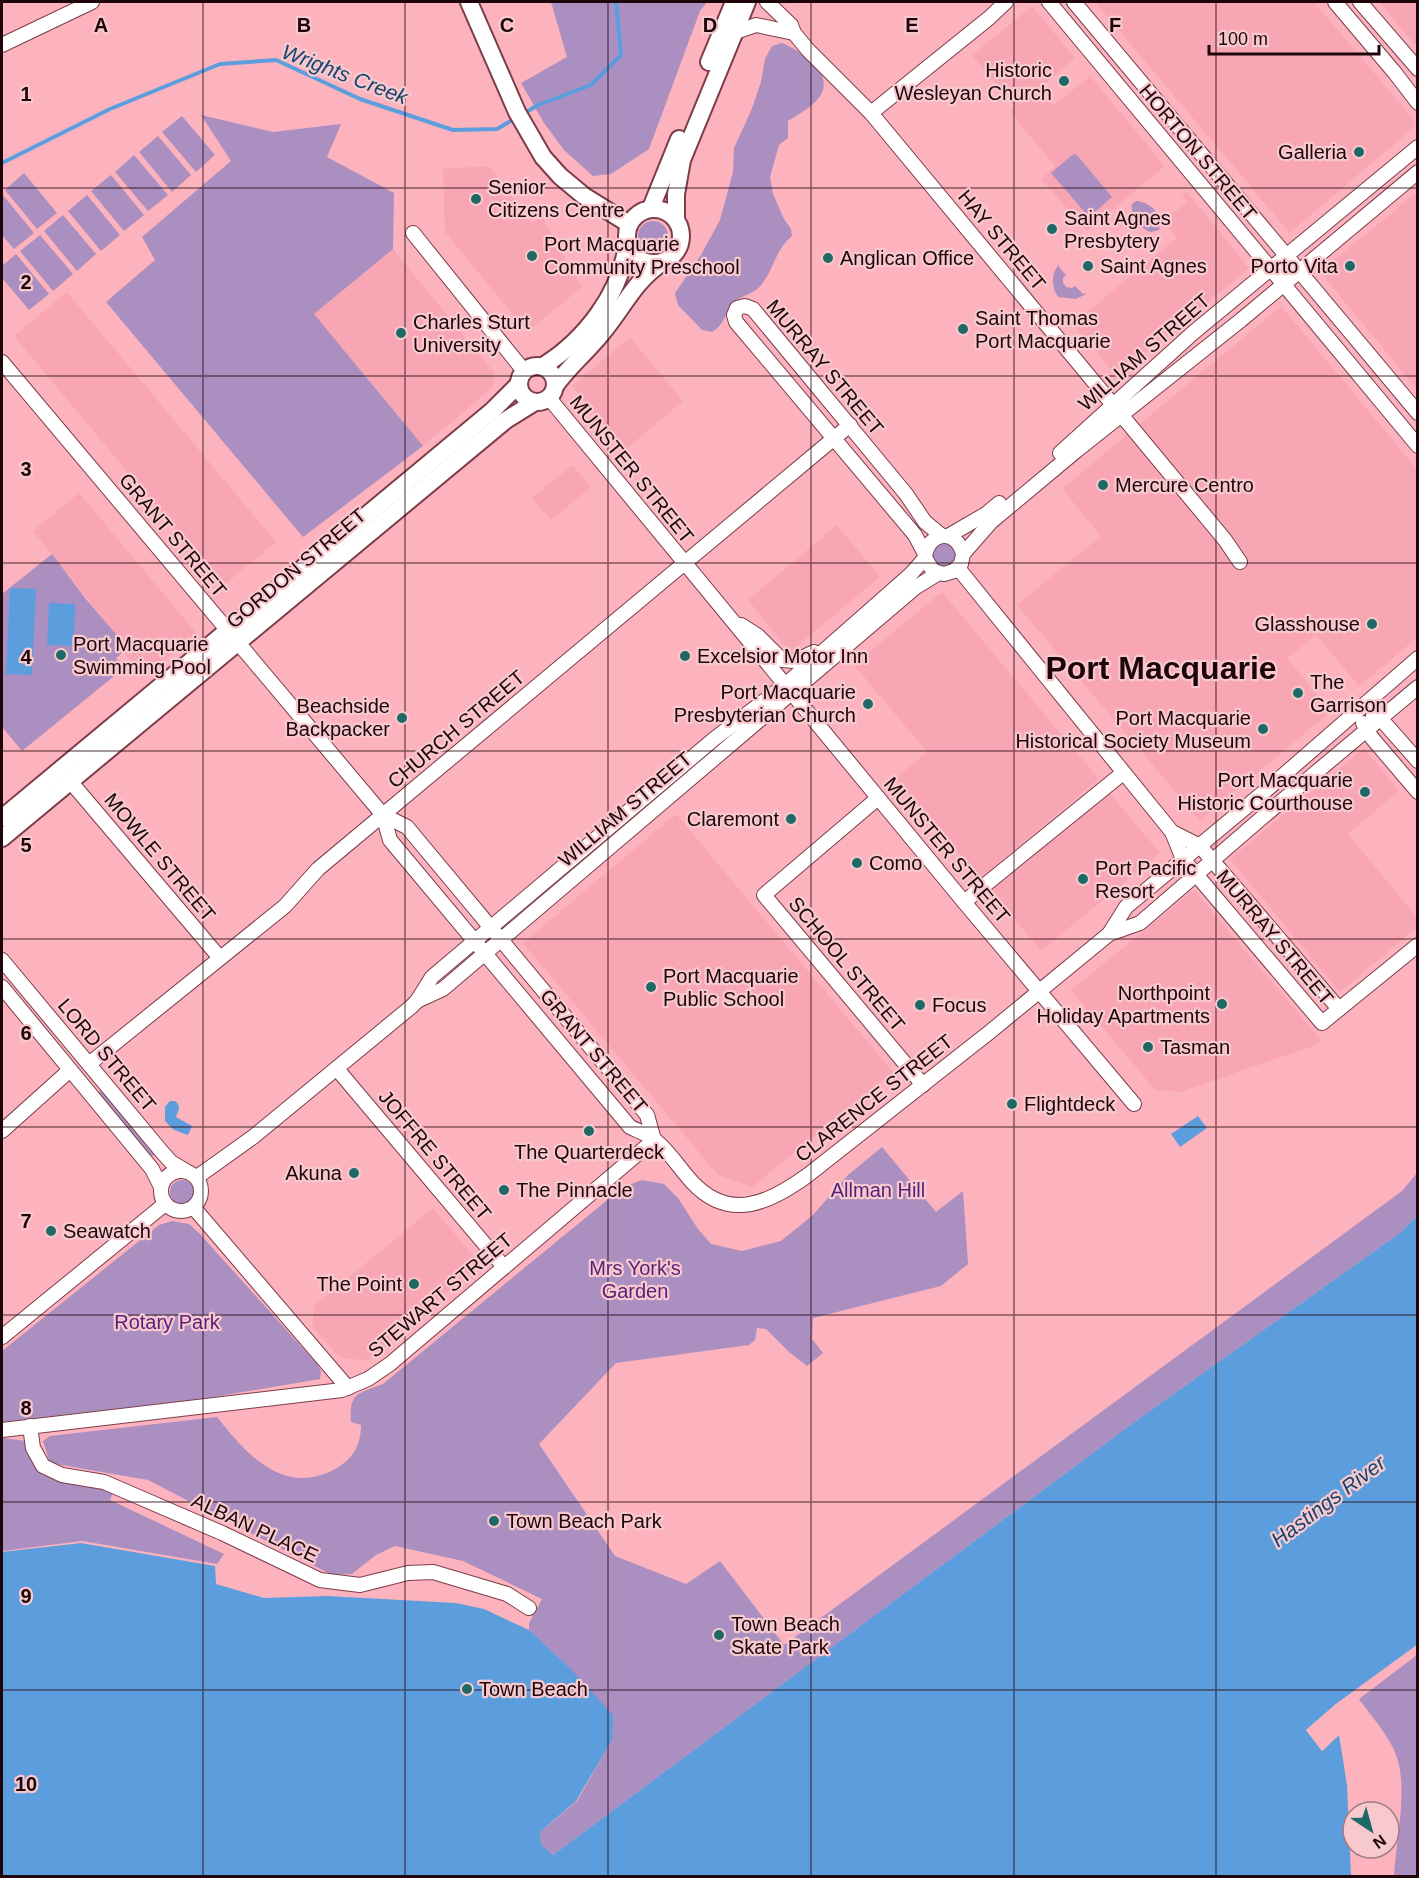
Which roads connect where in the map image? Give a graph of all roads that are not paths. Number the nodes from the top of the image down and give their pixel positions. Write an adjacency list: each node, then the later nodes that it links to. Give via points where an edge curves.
1 (92, 2): 13 (street)
2 (469, 2): 23 (main road, via 517,112 543,157 571,186)
3 (734, 2): 20 (main road)
4 (747, 2): 11 (main road)
5 (767, 2): 12 (street, HAY STREET)
6 (1006, 2): 17 (street)
7 (1049, 2): 24 (street, HORTON STREET)
8 (1074, 2): 21 (street, HORTON STREET)
9 (1335, 2): 15 (street)
10 (1360, 2): 14 (street)
11 (733, 33): 12 (street, via 756,26); 22 (main road, via 682,160)
12 (794, 33): 17 (street, HAY STREET)
13 (2, 45)
14 (1414, 65): 15 (street)
15 (1395, 73): 16 (street)
16 (1418, 103)
17 (871, 113): 40 (street, HAY STREET)
18 (1418, 147): 27 (street, WILLIAM STREET)
19 (1418, 172): 30 (street, WILLIAM STREET)
20 (651, 208): 22 (main road, via 661,209); 23 (main road, via 634,216)
21 (1253, 217): 24 (street, via 1251,228); 27 (street, HORTON STREET)
22 (676, 219): 28 (main road, via 682,237 680,246)
23 (629, 224): 26 (main road)
24 (1237, 230): 29 (street, HORTON STREET)
25 (413, 233): 38 (street)
26 (627, 244): 28 (main road, via 639,259 648,263); 37 (main road, via 621,274 604,307 561,354)
27 (1286, 255): 29 (street, WILLIAM STREET); 30 (street, HORTON STREET)
28 (666, 260): 39 (main road, GORDON STREET, via 648,272 604,331)
29 (1270, 269): 31 (street, HORTON STREET); 32 (street, WILLIAM STREET)
30 (1300, 272): 31 (street, WILLIAM STREET); 33 (street, HORTON STREET)
31 (1284, 285): 34 (street, WILLIAM STREET); 35 (street, HORTON STREET)
32 (1227, 304): 34 (street, via 1241,305 1245,313); 40 (street, WILLIAM STREET)
33 (1334, 314): 35 (street, via 1328,310 1321,313); 41 (street, HORTON STREET)
34 (1241, 320): 42 (street, WILLIAM STREET)
35 (1318, 326): 45 (street, HORTON STREET)
36 (2, 362): 54 (street, GRANT STREET)
37 (543, 366): 38 (main road, via 534,365); 39 (main road, via 553,375)
38 (521, 378): 39 (main road, via 524,397); 54 (main road, GORDON STREET, via 492,411)
39 (546, 395): 50 (street, MUNSTER STREET); 55 (main road, GORDON STREET, via 506,420)
40 (1112, 406): 42 (street, HAY STREET); 46 (street, WILLIAM STREET, via 986,514)
41 (1418, 413)
42 (1121, 417): 47 (street, WILLIAM STREET, via 991,522); 49 (street, HAY STREET)
43 (849, 425): 44 (street, CHURCH STREET); 44 (street, MURRAY STREET, via 753,309 737,308 736,322); 46 (street, MURRAY STREET, via 925,522)
44 (833, 439): 48 (street, MURRAY STREET, via 915,535); 50 (street, CHURCH STREET)
45 (1418, 446)
46 (945, 536): 47 (street, via 959,543); 48 (street, WILLIAM STREET, via 932,540)
47 (963, 554): 51 (street, WILLIAM STREET)
48 (925, 556): 52 (street, via 929,566); 56 (street, WILLIAM STREET, via 911,574)
49 (1240, 562)
50 (685, 564): 53 (street, MUNSTER STREET); 68 (street, CHURCH STREET)
51 (958, 568): 52 (street, WILLIAM STREET); 64 (street, MURRAY STREET)
52 (939, 573): 59 (street, WILLIAM STREET)
53 (731, 620): 56 (street, MUNSTER STREET, via 758,636 782,660 795,661); 59 (street, MUNSTER STREET)
54 (226, 630): 55 (street, GRANT STREET); 69 (main road, GORDON STREET)
55 (238, 643): 65 (main road, GORDON STREET); 68 (street, GRANT STREET)
56 (829, 644): 59 (street, WILLIAM STREET)
57 (1418, 658): 60 (street, CLARENCE STREET)
58 (1418, 687): 61 (street, CLARENCE STREET)
59 (788, 688): 67 (street, MUNSTER STREET); 77 (street, WILLIAM STREET, via 705,747); 80 (street, WILLIAM STREET)
60 (1358, 711): 61 (street); 62 (street); 72 (street, CLARENCE STREET)
61 (1380, 718): 62 (street, CLARENCE STREET); 63 (street)
62 (1366, 730): 66 (street); 74 (street, CLARENCE STREET)
63 (1418, 761)
64 (1123, 773): 70 (street, MURRAY STREET); 76 (street)
65 (70, 781): 71 (main road, GORDON STREET); 83 (street, MOWLE STREET)
66 (1418, 792)
67 (878, 798): 76 (street, MUNSTER STREET); 92 (street, SCHOOL STREET, via 764,895)
68 (383, 815): 77 (street, GRANT STREET, via 407,827); 79 (street, GRANT STREET, via 390,840); 83 (street, CHURCH STREET, via 318,869 285,906)
69 (2, 818)
70 (1172, 832): 72 (street, MURRAY STREET); 73 (street, MURRAY STREET)
71 (2, 838)
72 (1200, 846): 73 (street, CLARENCE STREET); 74 (street, MURRAY STREET)
73 (1183, 859): 75 (street, MURRAY STREET); 78 (street, CLARENCE STREET, via 1126,907)
74 (1212, 860): 75 (street, CLARENCE STREET); 88 (street, MURRAY STREET)
75 (1196, 874): 78 (street, CLARENCE STREET, via 1140,923); 88 (street, MURRAY STREET, via 1322,1023)
76 (964, 902): 86 (street, MUNSTER STREET)
77 (491, 926): 79 (street, WILLIAM STREET); 80 (street, GRANT STREET)
78 (1109, 934): 86 (street, CLARENCE STREET)
79 (475, 939): 82 (street, GRANT STREET); 87 (street, WILLIAM STREET, via 432,976)
80 (501, 939): 82 (street, WILLIAM STREET); 95 (street, GRANT STREET, via 646,1115)
81 (1418, 945): 88 (street)
82 (486, 952): 87 (street, WILLIAM STREET, via 443,989); 95 (street, GRANT STREET, via 630,1127)
83 (220, 958): 89 (street, CHURCH STREET)
84 (2, 960): 89 (street, LORD STREET)
85 (2, 987): 91 (street, LORD STREET)
86 (1039, 991): 92 (street, CLARENCE STREET); 93 (street, MUNSTER STREET)
87 (417, 1001): 90 (street, WILLIAM STREET)
88 (1339, 1009)
89 (89, 1064): 96 (street, LORD STREET, via 171,1162)
90 (337, 1069): 96 (street, WILLIAM STREET, via 253,1137); 100 (street, JOFFRE STREET)
91 (70, 1070): 94 (street); 97 (street, LORD STREET, via 152,1169)
92 (923, 1085): 95 (street, CLARENCE STREET, via 788,1189 764,1202 735,1206 701,1191)
93 (1134, 1104)
94 (2, 1131)
95 (654, 1140): 100 (street, STEWART STREET)
96 (192, 1174): 97 (street, via 173,1172); 99 (street, via 202,1190)
97 (161, 1187): 98 (street, LORD STREET)
98 (165, 1204): 99 (street, via 182,1212); 101 (street)
99 (194, 1208): 102 (street)
100 (504, 1267): 102 (street, STEWART STREET, via 390,1364)
101 (2, 1337)
102 (348, 1388): 103 (street, STEWART STREET)
103 (30, 1426): 104 (street, STEWART STREET); 105 (street, ALBAN PLACE, via 33,1448 43,1466 62,1475 115,1486 320,1580 360,1585 408,1573 433,1572 507,1594)
104 (2, 1430)
105 (529, 1608)

